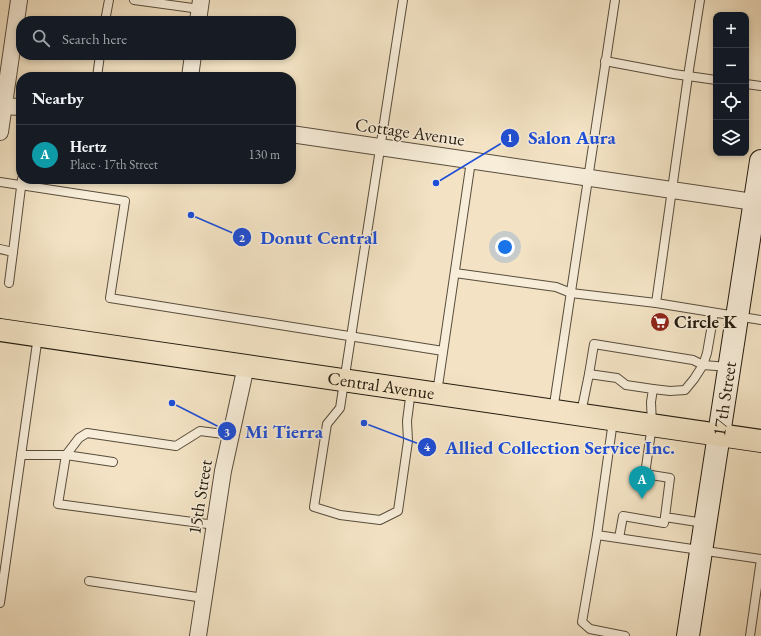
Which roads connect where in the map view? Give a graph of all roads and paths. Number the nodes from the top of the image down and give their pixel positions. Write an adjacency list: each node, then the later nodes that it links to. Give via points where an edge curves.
1 (19, 0): 8 (street)
2 (108, 0): 9 (lane)
3 (137, 0): 7 (lane)
4 (403, 0): 24 (lane)
5 (615, 0): 13 (lane)
6 (700, 0): 16 (lane)
7 (200, 10)
8 (16, 16)
9 (106, 16)
10 (16, 19): 20 (street)
11 (99, 60): 14 (lane)
12 (192, 60): 15 (street)
13 (605, 61): 16 (lane); 27 (lane)
14 (98, 72)
15 (191, 72)
16 (688, 76): 17 (lane); 32 (lane)
17 (713, 80)
18 (749, 84): 19 (lane)
19 (761, 86)
20 (2, 106): 21 (street); 22 (street)
21 (16, 107)
22 (0, 132)
23 (296, 135): 24 (street, Cottage Avenue)
24 (381, 148): 25 (street, Cottage Avenue); 45 (lane)
25 (471, 161): 27 (street, Cottage Avenue); 36 (lane)
26 (761, 161): 33 (street, 17th Street)
27 (588, 178): 32 (street, Cottage Avenue); 38 (lane)
28 (0, 182): 29 (lane)
29 (16, 182)
30 (21, 184): 35 (lane)
31 (32, 184): 45 (lane, via 125,201 110,298)
32 (672, 190): 33 (street, Cottage Avenue); 39 (lane)
33 (758, 202): 41 (street, 17th Street)
34 (0, 248): 35 (lane)
35 (13, 252): 37 (lane)
36 (455, 273): 38 (lane, via 556,287); 46 (lane)
37 (9, 283)
38 (571, 293): 39 (lane); 55 (lane)
39 (656, 304): 40 (lane)
40 (714, 313): 41 (lane); 47 (lane)
41 (737, 317): 42 (lane); 49 (street, 17th Street)
42 (761, 320)
43 (0, 330): 44 (main road, Central Avenue)
44 (38, 335): 48 (main road, Central Avenue); 62 (lane)
45 (352, 337): 46 (lane); 51 (lane)
46 (443, 351): 54 (lane)
47 (703, 365): 49 (lane); 50 (lane, via 693,360 594,344); 52 (lane, via 685,390 670,392)
48 (246, 366): 51 (main road, Central Avenue); 60 (street, 15th Street)
49 (729, 367): 59 (street, 17th Street)
50 (589, 374): 52 (lane, via 617,378 626,385); 56 (lane)
51 (344, 380): 53 (main road, Central Avenue); 53 (lane, via 340,408 327,424 314,507 340,515 380,520 398,511 408,441 406,421)
52 (653, 389): 58 (lane)
53 (411, 390): 54 (main road, Central Avenue)
54 (437, 394): 55 (main road, Central Avenue)
55 (553, 411): 56 (main road, Central Avenue)
56 (580, 415): 57 (main road, Central Avenue)
57 (613, 420): 58 (main road, Central Avenue); 68 (lane)
58 (652, 425): 59 (main road, Central Avenue); 65 (lane, via 644,474 670,478)
59 (719, 435): 61 (main road, Central Avenue); 66 (street, 17th Street)
60 (231, 436): 63 (lane, via 200,431 176,446 87,433 79,438); 67 (street, 15th Street)
61 (761, 441)
62 (21, 455): 63 (lane); 74 (lane)
63 (66, 455): 64 (lane); 67 (lane, via 58,504)
64 (113, 462)
65 (664, 517): 66 (lane); 69 (lane, via 664,522 623,516)
66 (705, 523): 70 (street, 17th Street)
67 (215, 525): 73 (street, 15th Street)
68 (596, 535): 69 (lane); 76 (lane, via 582,622 590,629)
69 (619, 538): 70 (lane)
70 (701, 550): 71 (lane); 77 (street, 17th Street)
71 (761, 559): 78 (lane)
72 (89, 581): 73 (lane)
73 (204, 598): 75 (street, 15th Street)
74 (0, 603)
75 (198, 636)
76 (625, 636)
77 (688, 636)
78 (750, 636)

